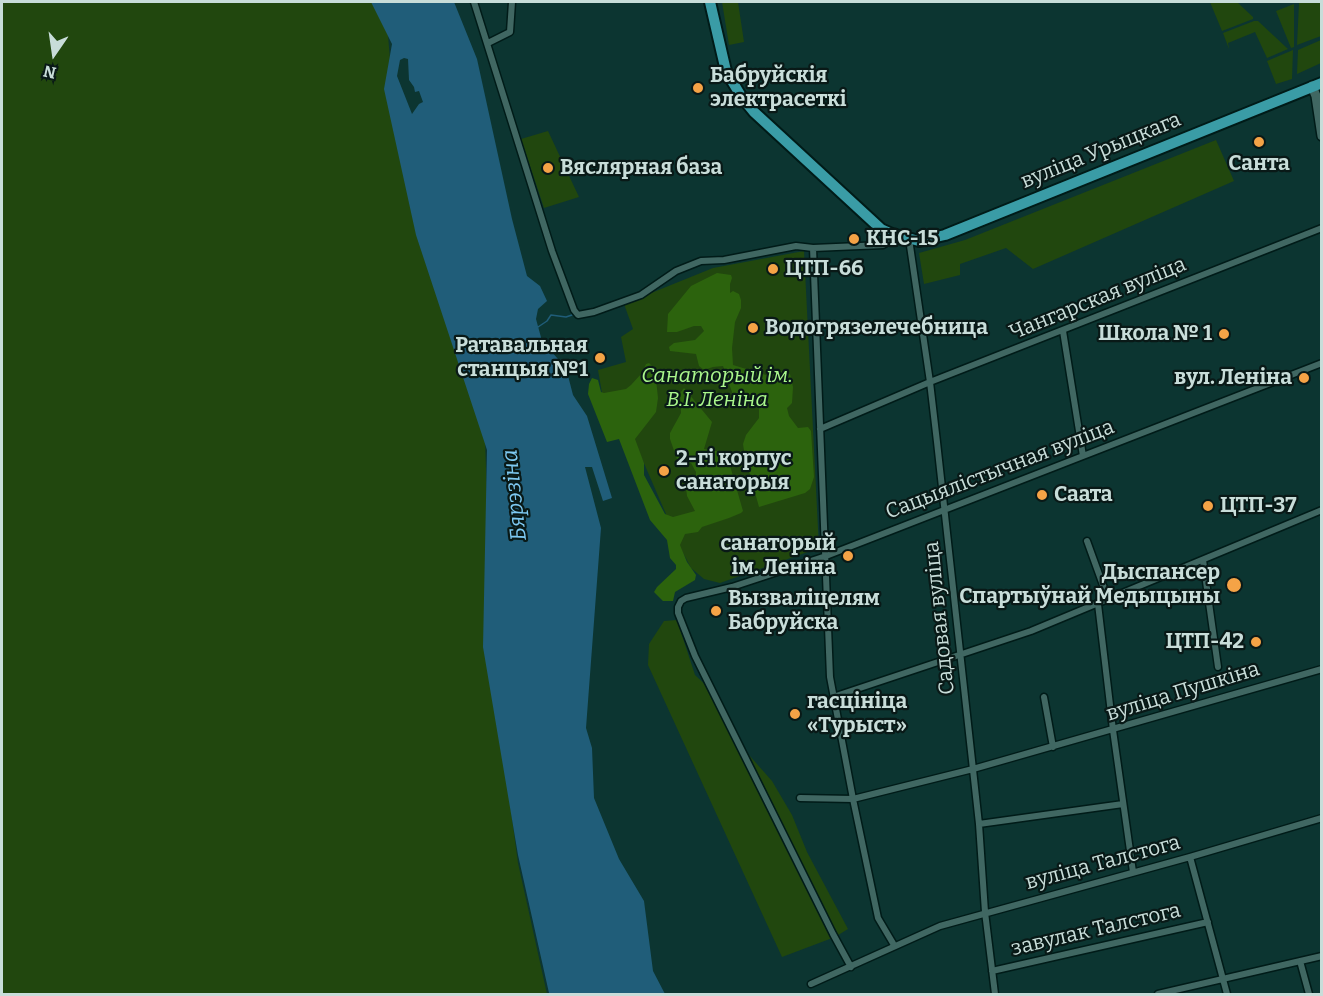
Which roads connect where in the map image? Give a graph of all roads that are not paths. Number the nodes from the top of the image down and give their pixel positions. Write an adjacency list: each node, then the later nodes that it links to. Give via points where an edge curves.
1 (474, 2): 4 (street)
2 (512, 2): 4 (street, via 510,32)
3 (710, 2): 8 (main road, вуліца Урыцкага, via 723,63 741,96 863,213)
4 (488, 43): 10 (street, via 505,105 578,315 641,295 701,261 796,246)
5 (1317, 84): 6 (main road); 9 (main road, вуліца Урыцкага, via 945,235 931,240)
6 (1322, 136)
7 (1322, 228): 11 (street, Чангарская вуліца)
8 (892, 234): 9 (main road, вуліца Урыцкага); 10 (street, via 883,245)
9 (909, 239): 13 (street, Садовая вуліца)
10 (813, 248): 14 (street)
11 (1063, 331): 13 (street, Чангарская вуліца); 15 (street)
12 (1322, 363): 15 (street, Сацыялістычная вуліца)
13 (930, 382): 14 (street, Чангарская вуліца); 16 (street, Садовая вуліца)
14 (820, 429): 19 (street)
15 (1083, 456): 16 (street, Сацыялістычная вуліца)
16 (944, 509): 19 (street, Сацыялістычная вуліца); 23 (street, Садовая вуліца)
17 (1322, 510): 20 (street)
18 (1087, 541): 21 (street)
19 (826, 556): 26 (street); 43 (street, Сацыялістычная вуліца, via 686,598 678,613)
20 (1203, 560): 21 (street); 24 (street)
21 (1108, 600): 22 (street)
22 (1098, 604): 23 (street); 28 (street)
23 (962, 656): 26 (street); 30 (street, Садовая вуліца)
24 (1218, 667)
25 (1322, 669): 28 (street, вуліца Пушкіна)
26 (833, 697): 32 (street)
27 (1044, 697): 29 (street)
28 (1113, 730): 29 (street, вуліца Пушкіна); 33 (street)
29 (1053, 747): 30 (street, вуліца Пушкіна)
30 (973, 769): 32 (street, вуліца Пушкіна); 35 (street, Садовая вуліца)
31 (800, 798): 32 (street, вуліца Пушкіна)
32 (853, 799): 40 (street, via 878,918)
33 (1123, 804): 35 (street); 37 (street)
34 (1322, 818): 36 (street, вуліца Талстога)
35 (979, 824): 38 (street, Садовая вуліца)
36 (1190, 857): 37 (street, вуліца Талстога); 39 (street)
37 (1133, 872): 38 (street, вуліца Талстога)
38 (986, 912): 40 (street, вуліца Талстога); 44 (street, Садовая вуліца)
39 (1208, 921): 44 (street, завулак Талстога); 45 (street)
40 (894, 945): 43 (street, вуліца Талстога)
41 (1322, 956): 42 (street)
42 (1300, 961): 45 (street); 50 (street)
43 (851, 967): 46 (street, вуліца Талстога)
44 (992, 971): 47 (street, Садовая вуліца)
45 (1224, 980): 48 (street); 49 (street)
46 (811, 984)
47 (995, 994)
48 (1158, 994)
49 (1227, 994)
50 (1309, 994)

